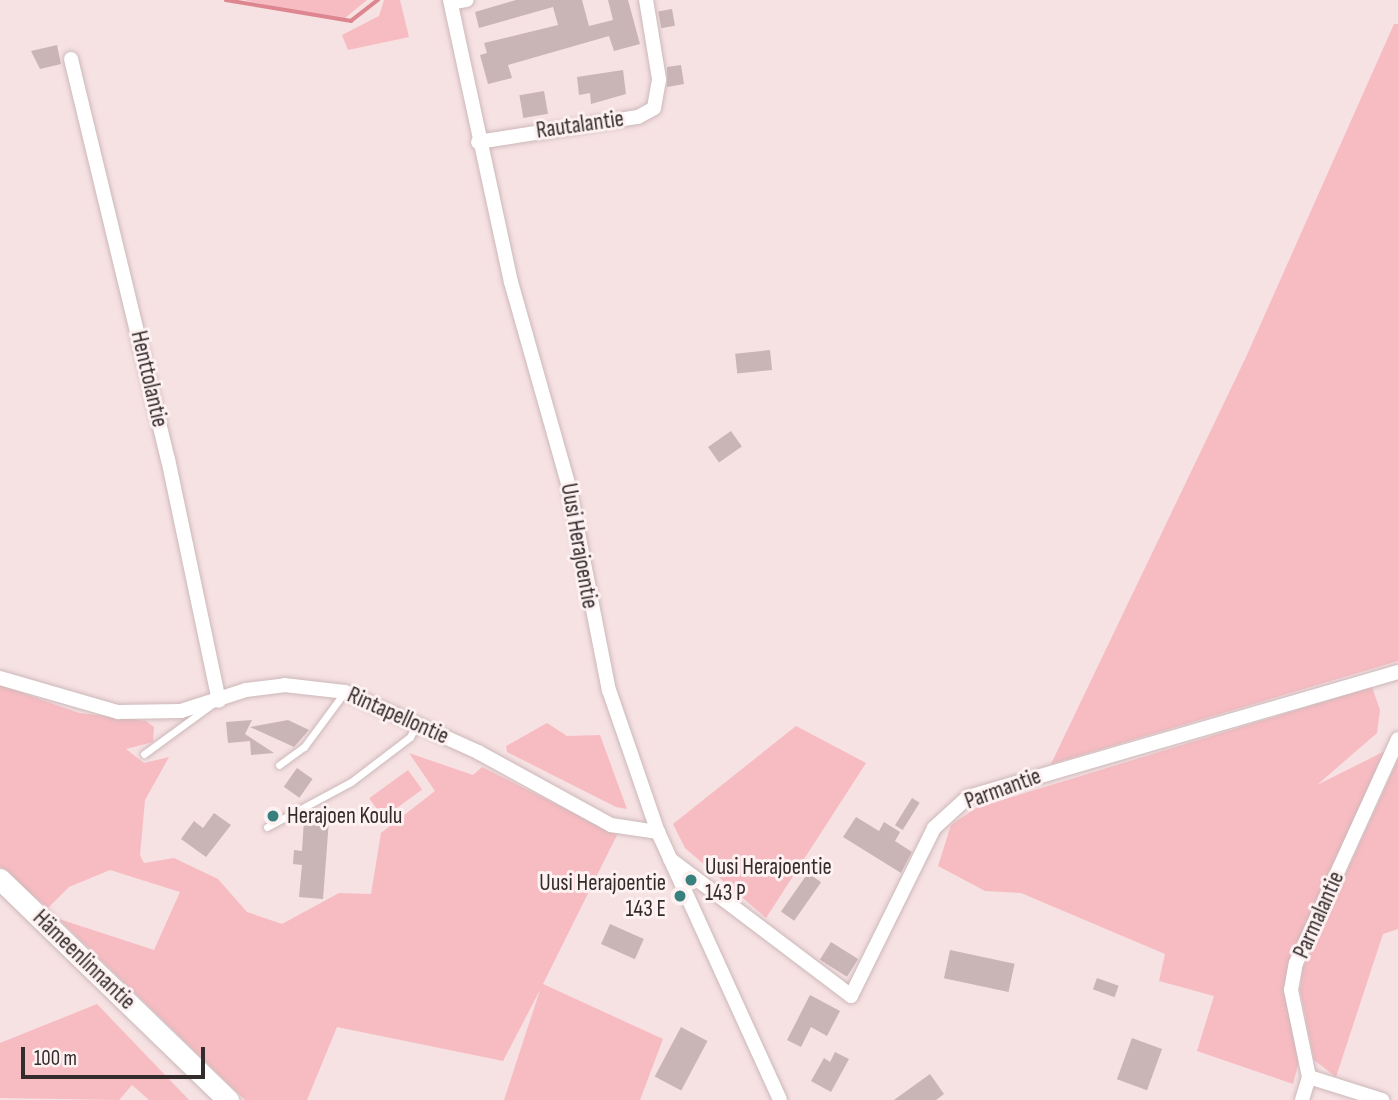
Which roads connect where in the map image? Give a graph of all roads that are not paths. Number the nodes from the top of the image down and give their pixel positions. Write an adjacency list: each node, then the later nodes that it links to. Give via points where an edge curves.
1 (467, 0): 3 (street)
2 (646, 0): 5 (street, Rautalantie, via 659,79 654,108 638,117)
3 (451, 1): 5 (street, Uusi Herajoentie)
4 (71, 59): 9 (street, Henttolantie, via 165,446)
5 (478, 142): 15 (street, Uusi Herajoentie, via 511,282 569,487 609,690)
6 (1398, 672): 16 (street, Parmantie, via 968,797 934,828 850,996)
7 (0, 678): 9 (street, Rintapellontie, via 118,712 181,711)
8 (345, 692): 9 (street, Rintapellontie, via 284,685 246,690); 10 (street, Rintapellontie); 13 (lane, via 304,747)
9 (216, 703): 12 (lane)
10 (417, 724): 14 (lane, via 401,744 351,782); 15 (street, Rintapellontie, via 611,825)
11 (1398, 739): 18 (street, Parmalantie, via 1296,963 1291,990)
12 (144, 754)
13 (279, 765)
14 (267, 827)
15 (658, 832): 16 (street, Uusi Herajoentie)
16 (670, 859): 20 (street, Uusi Herajoentie)
17 (0, 879): 19 (main road, Hämeenlinnantie)
18 (1309, 1077): 21 (street, Parmalantie); 22 (street)
19 (228, 1100)
20 (780, 1100)
21 (1302, 1100)
22 (1382, 1100)

